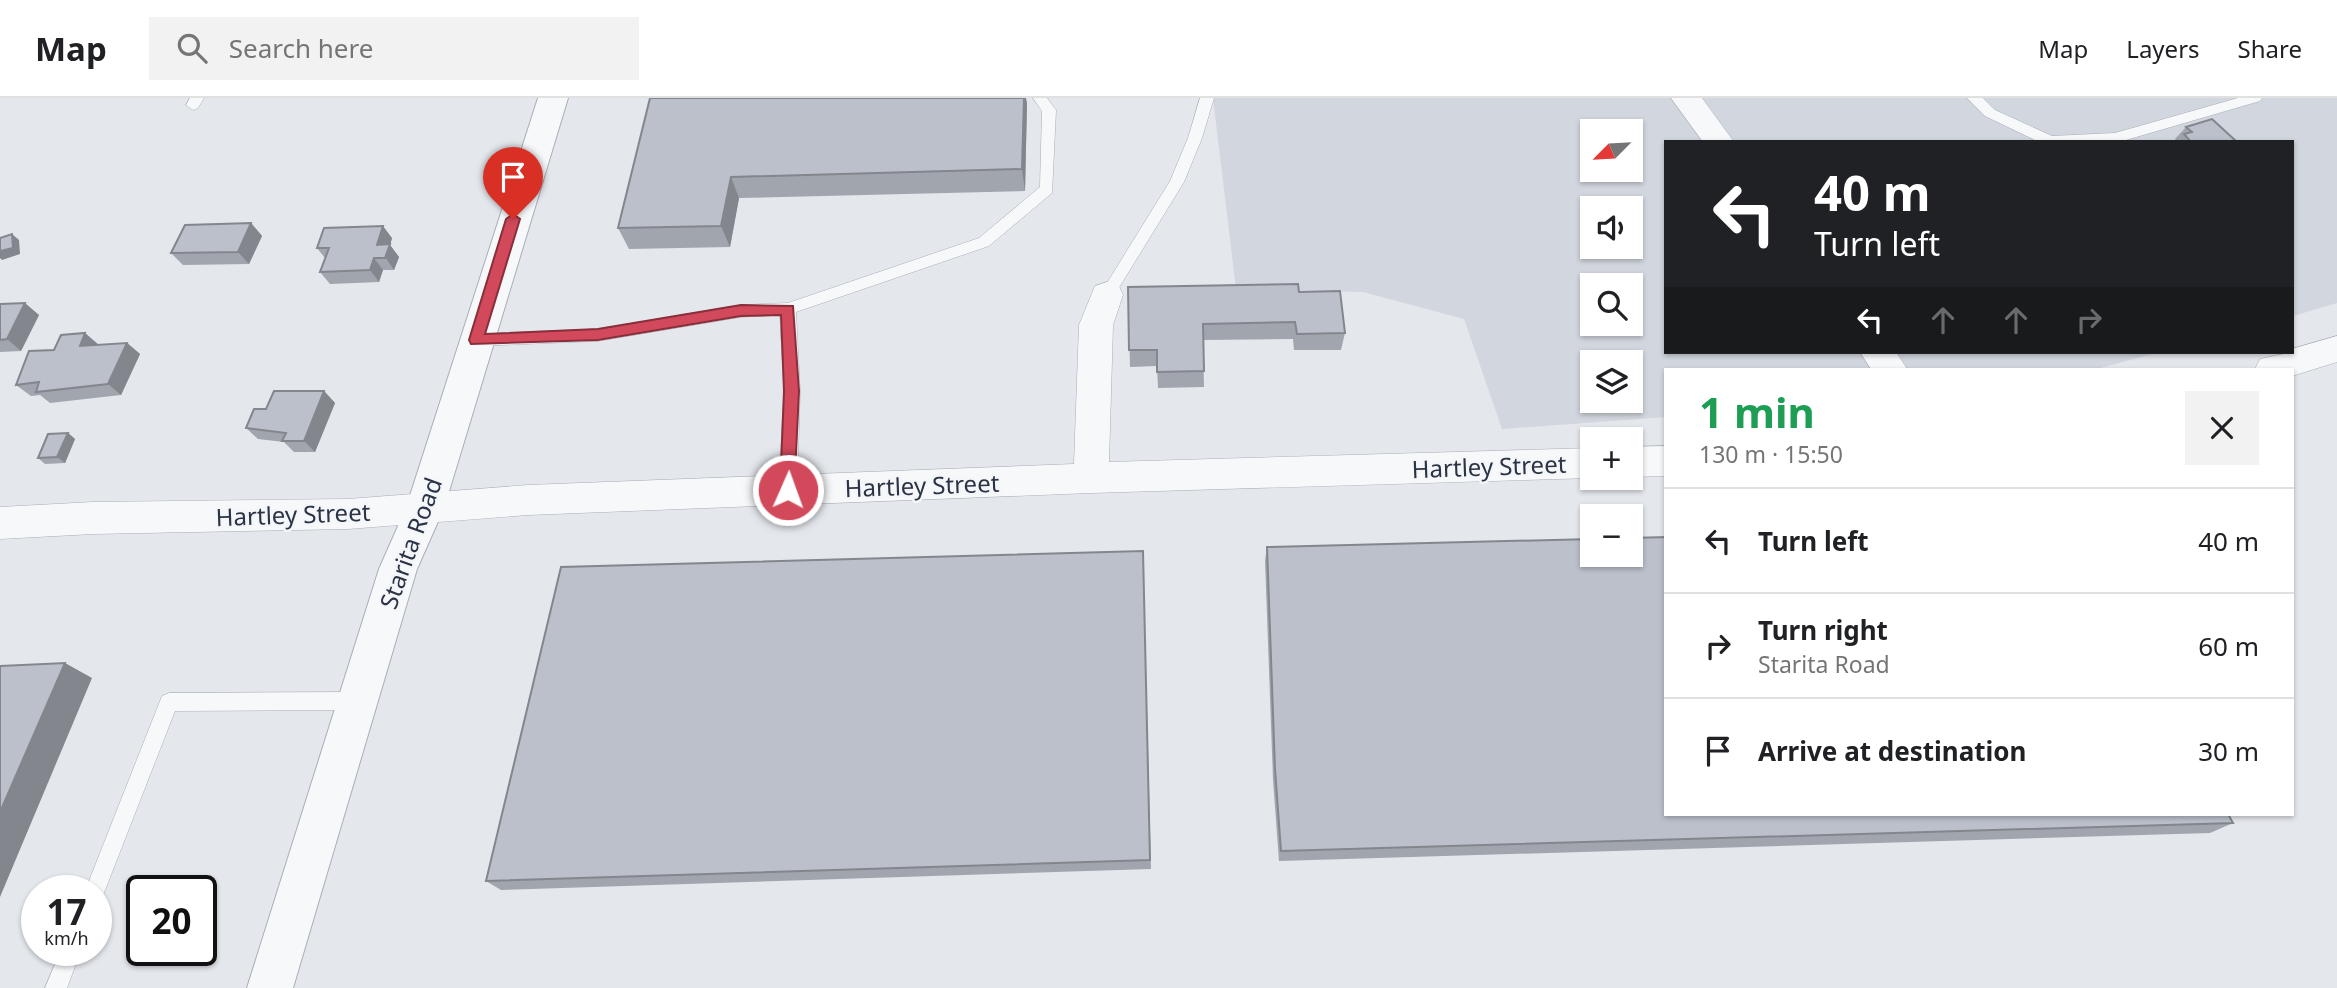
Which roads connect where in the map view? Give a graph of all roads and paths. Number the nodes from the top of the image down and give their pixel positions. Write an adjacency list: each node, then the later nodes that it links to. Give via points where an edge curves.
1 (553, 98): 12 (street, Starita Road)
2 (1040, 98): 11 (lane, via 1049,110 1047,189 984,242)
3 (1207, 98): 10 (lane, via 1177,182)
4 (1686, 98): 7 (street)
5 (1975, 98): 8 (lane, via 1990,113)
6 (2255, 98): 9 (lane, via 2115,138)
7 (1718, 140)
8 (2048, 140)
9 (2072, 140)
10 (1107, 295): 20 (street, via 1096,325)
11 (788, 309): 12 (lane, via 741,311 598,335); 21 (lane, via 792,391)
12 (476, 340): 22 (street, Starita Road)
13 (2337, 349): 16 (street)
14 (1879, 354): 15 (street)
15 (1889, 368)
16 (2275, 368)
17 (1664, 461): 18 (street)
18 (1643, 462)
19 (1580, 463): 20 (street, Hartley Street)
20 (1091, 478): 21 (street, Hartley Street)
21 (788, 490): 22 (street, Hartley Street)
22 (425, 508): 23 (street, Hartley Street); 24 (street, Starita Road, via 398,569)
23 (0, 523)
24 (357, 701): 25 (lane, via 169,702); 28 (street, Starita Road)
25 (101, 875)
26 (65, 966): 27 (lane)
27 (56, 988)
28 (270, 988)

